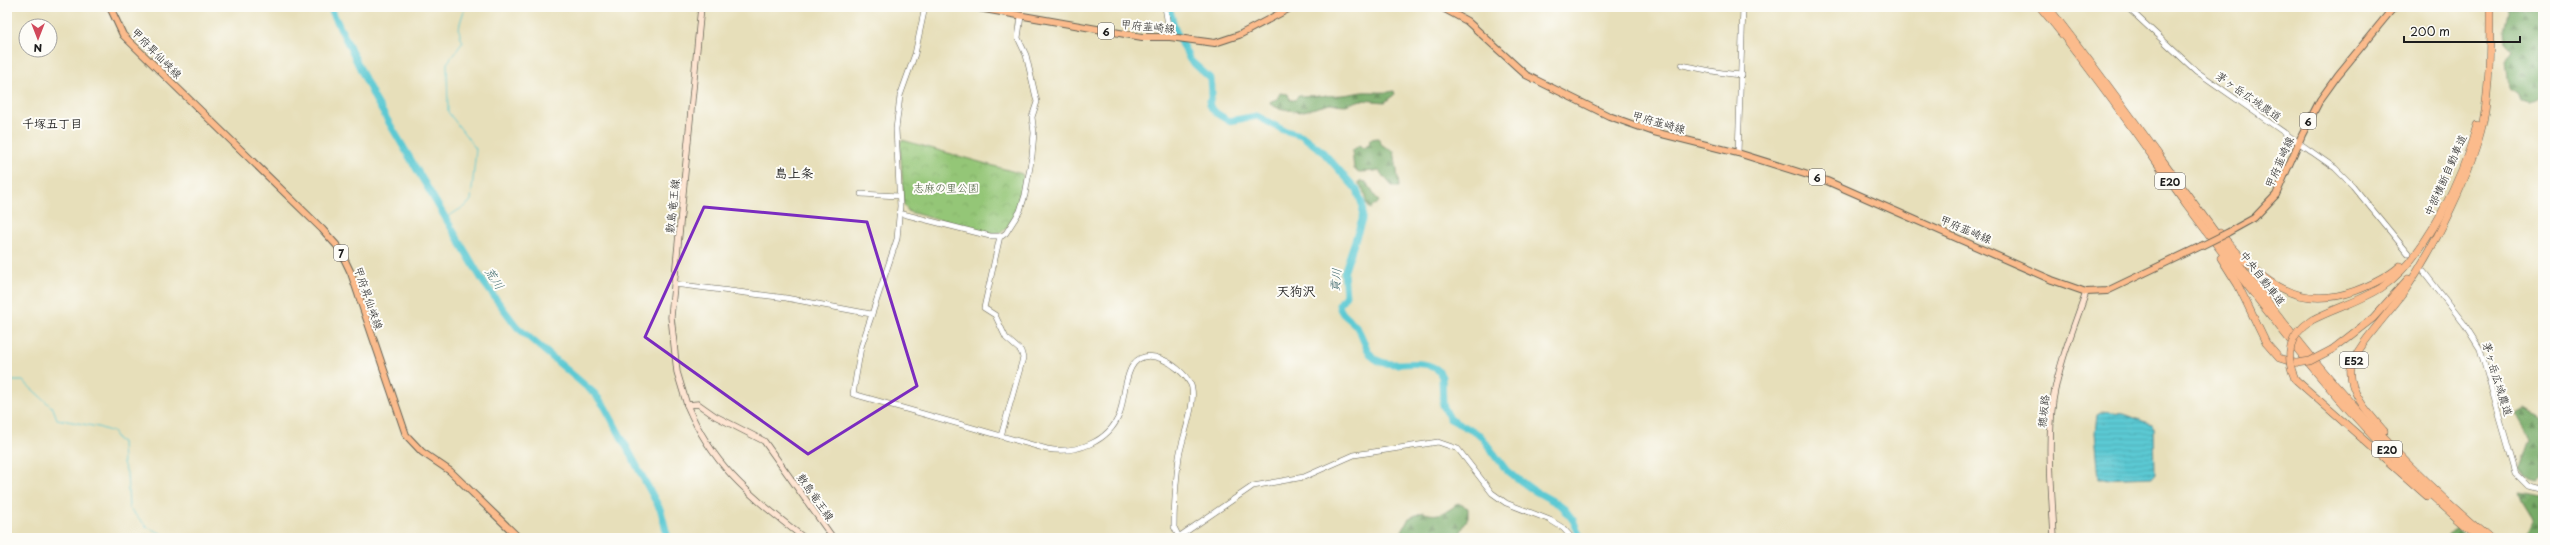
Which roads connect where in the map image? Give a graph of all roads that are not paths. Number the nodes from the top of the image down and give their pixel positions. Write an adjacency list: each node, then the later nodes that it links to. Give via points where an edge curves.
1 (110, 7): 40 (main road, 甲府昇仙峡線 / 7, via 123,35 339,248 351,273 406,435 418,449 450,471)
2 (701, 7): 31 (main road, 敷島竜王線)
3 (925, 7): 23 (street, via 915,54 900,96 896,129)
4 (973, 7): 14 (main road, 甲府韮崎線 / 6)
5 (1165, 7): 15 (street)
6 (1292, 7): 15 (main road, 甲府韮崎線 / 6, via 1221,42)
7 (1441, 7): 20 (main road, 甲府韮崎線 / 6, via 1467,21 1526,75 1550,89 1628,123)
8 (1743, 7): 18 (street)
9 (2040, 7): 24 (highway, 中央自動車道 / E20, via 2102,86)
10 (2048, 7): 21 (highway, 中央自動車道 / E20)
11 (2127, 7): 19 (street, 茅ヶ岳広域農道, via 2196,71)
12 (2394, 7): 19 (main road, 甲府韮崎線 / 6, via 2330,85 2310,117)
13 (2490, 7): 16 (highway, 中部横断自動車道 / E52)
14 (1021, 16): 15 (main road, 甲府韮崎線 / 6, via 1142,37); 26 (street, via 1018,38 1026,55 1037,102 1032,117 1034,137 1023,204 1010,230)
15 (1171, 37)
16 (2489, 58): 27 (highway, 中部横断自動車道 / E52, via 2487,94 2479,138); 28 (highway, 中部横断自動車道 / E52, via 2480,113 2468,154 2440,214)
17 (1682, 65): 18 (street, via 1702,68 1708,72)
18 (1742, 75): 20 (street)
19 (2298, 143): 29 (street, 茅ヶ岳広域農道, via 2345,177); 32 (main road, 甲府韮崎線 / 6, bridge, via 2281,186 2270,203 2254,218 2107,291)
20 (1738, 153): 32 (main road, 甲府韮崎線 / 6, via 1829,182 1990,250 2052,280)
21 (2180, 185): 28 (highway, via 2253,269 2294,295 2325,298 2363,288 2396,270); 36 (highway, 中央自動車道 / E20, via 2249,279 2306,349 2352,403)
22 (861, 194): 23 (street)
23 (899, 196): 25 (street)
24 (2188, 205): 27 (highway, bridge, via 2238,285 2266,343 2279,358 2297,363 2310,361 2333,349 2386,306 2412,274); 38 (highway, 中央自動車道 / E20, via 2267,311 2332,390 2399,463)
25 (899, 213): 26 (street, via 990,236); 33 (street, via 897,239)
26 (1000, 236): 35 (street, via 984,308 995,315 1006,338 1021,351 1023,358)
27 (2436, 236): 36 (highway, E52, via 2406,290 2356,356 2351,370 2351,379 2359,398)
28 (2419, 250): 38 (highway, E52, bridge, via 2406,266 2381,288 2345,307 2312,320 2297,332 2290,348 2289,364 2295,379 2406,478)
29 (2408, 253)
30 (2424, 272): 37 (street, 茅ヶ岳広域農道, via 2465,325 2480,350 2516,474 2528,486)
31 (674, 284): 33 (street, via 786,298); 34 (main road, 敷島竜王線, via 671,332 677,372)
32 (2086, 292): 44 (main road, 穂坂路, via 2061,366 2054,400 2050,445)
33 (871, 314): 35 (street, via 861,348 853,394)
34 (687, 405): 41 (main road, 敷島竜王線, via 701,433 728,473); 42 (main road, 敷島竜王線, via 698,404 715,416 764,441)
35 (1001, 436): 39 (street, via 1060,451 1088,446 1117,418 1129,374 1136,362 1147,357 1160,357 1166,360 1187,378 1192,389 1188,425 1179,456 1174,527)
36 (2427, 482): 45 (highway, 中央自動車道 / E20)
37 (2543, 490)
38 (2477, 536)
39 (1178, 537): 43 (street, via 1253,486 1304,477 1354,455 1438,442 1458,449 1492,493 1501,500 1550,520 1563,528)
40 (520, 538)
41 (804, 538)
42 (833, 538)
43 (1572, 538)
44 (2054, 538)
45 (2488, 538)

